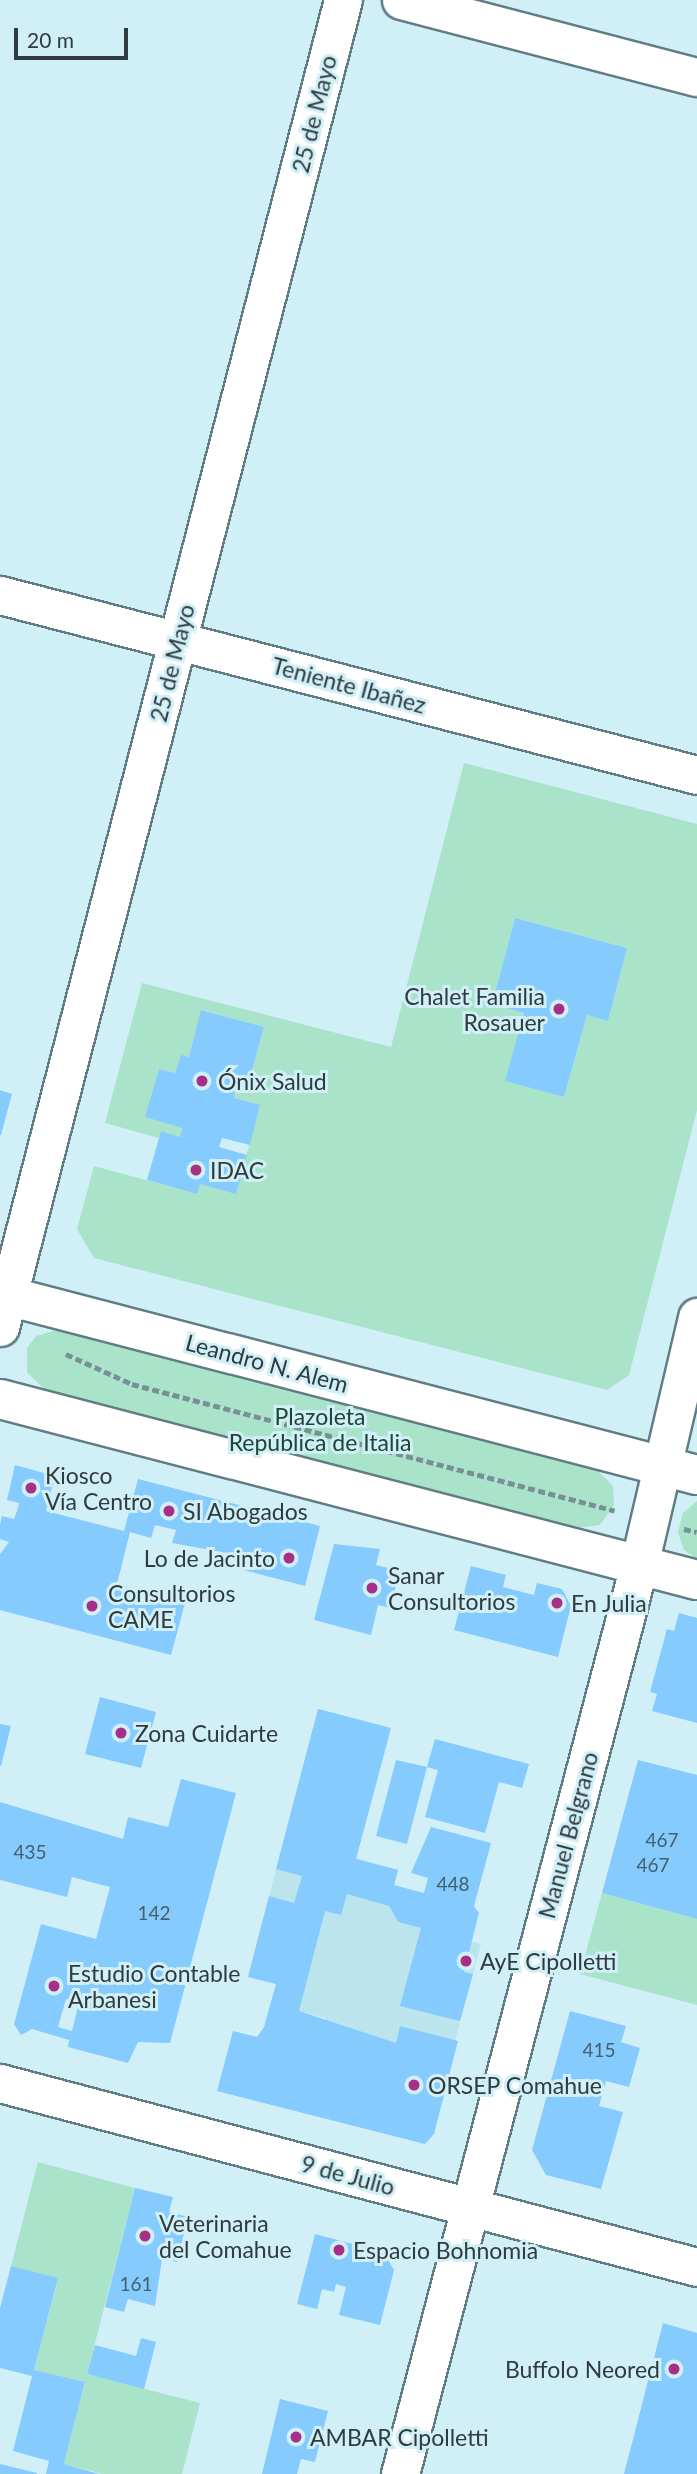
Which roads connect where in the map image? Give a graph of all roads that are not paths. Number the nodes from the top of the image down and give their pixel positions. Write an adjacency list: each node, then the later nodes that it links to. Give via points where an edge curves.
1 (343, 0): 5 (street, 25 de Mayo)
2 (401, 0): 3 (street)
3 (697, 77)
4 (0, 595): 5 (street, Teniente Ibañez)
5 (178, 641): 6 (street, Teniente Ibañez); 7 (street, 25 de Mayo)
6 (697, 775)
7 (3, 1305): 10 (main road, Leandro N. Alem)
8 (697, 1317): 10 (street, Manuel Belgrano)
9 (0, 1399): 12 (main road)
10 (659, 1465): 11 (main road, Leandro N. Alem); 12 (street, Manuel Belgrano)
11 (697, 1475)
12 (639, 1565): 13 (main road); 15 (street, Manuel Belgrano)
13 (697, 1580)
14 (0, 2083): 15 (street, 9 de Julio)
15 (470, 2207): 16 (street, 9 de Julio); 17 (street, Manuel Belgrano)
16 (697, 2267)
17 (400, 2474)

